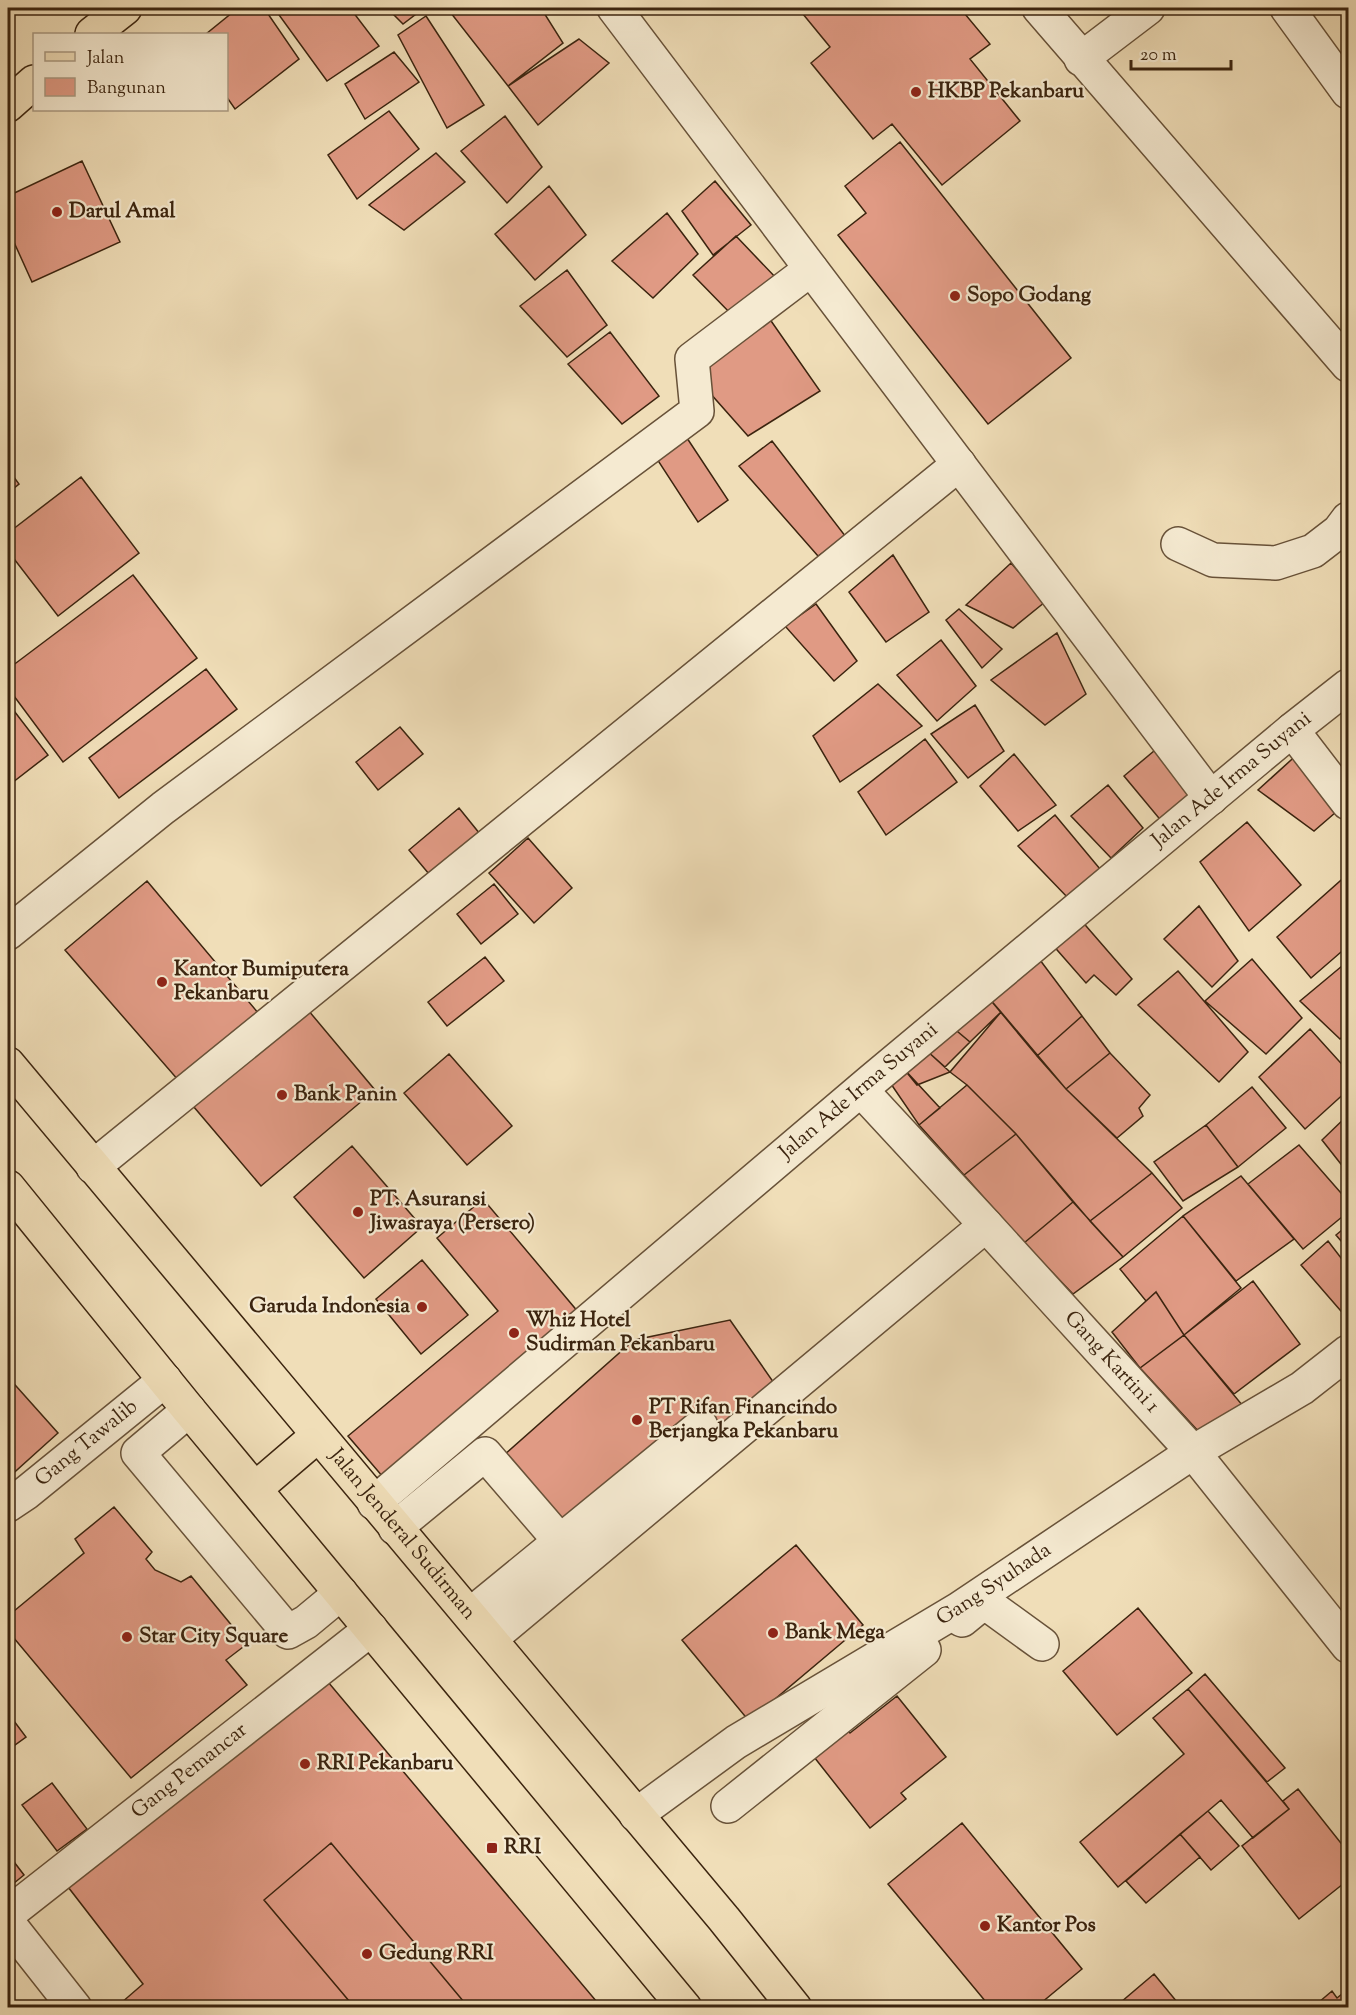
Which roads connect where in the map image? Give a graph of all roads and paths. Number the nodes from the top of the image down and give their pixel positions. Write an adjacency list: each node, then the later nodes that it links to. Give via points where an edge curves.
1 (125, 8): 6 (main road)
2 (614, 8): 11 (street)
3 (1039, 8): 7 (street)
4 (1148, 8): 7 (street)
5 (1287, 8): 9 (street)
6 (93, 33)
7 (1081, 59): 12 (street)
8 (33, 83): 10 (main road)
9 (1348, 92)
10 (8, 105)
11 (812, 269): 13 (street); 20 (street, via 692,359 697,411 163,808)
12 (1348, 365)
13 (959, 464): 18 (street); 23 (street)
14 (1348, 519): 15 (street, via 1313,551 1276,563 1213,560)
15 (1178, 544)
16 (1348, 686): 17 (street, Jalan Ade Irma Suyani)
17 (1292, 730): 18 (street, Jalan Ade Irma Suyani); 19 (street)
18 (1211, 798): 22 (street, Jalan Ade Irma Suyani)
19 (1348, 803)
20 (8, 933)
21 (8, 1064): 23 (main road, Jalan Jenderal Sudirman)
22 (861, 1090): 25 (street, Gang Kartini 1); 33 (street, Jalan Ade Irma Suyani)
23 (93, 1167): 30 (main road, Jalan Jenderal Sudirman)
24 (8, 1187): 27 (main road)
25 (986, 1225): 31 (street, Gang Kartini 1); 38 (street)
26 (1348, 1352): 31 (street, Gang Syuhada, via 1302,1388)
27 (165, 1380): 28 (main road); 34 (street, Gang Tawalib)
28 (189, 1410): 32 (main road); 37 (street, via 138,1453 288,1632)
29 (701, 1426): 36 (street)
30 (317, 1436): 32 (main road); 33 (main road, Jalan Jenderal Sudirman)
31 (1193, 1452): 41 (street, Gang Kartini 1); 43 (street, Gang Syuhada, via 959,1609 736,1742)
32 (255, 1489): 37 (main road)
33 (374, 1503): 35 (main road, Jalan Jenderal Sudirman)
34 (8, 1505)
35 (395, 1528): 36 (street, via 485,1454); 38 (main road, Jalan Jenderal Sudirman)
36 (560, 1541): 38 (street)
37 (341, 1593): 39 (main road)
38 (480, 1627): 43 (main road, Jalan Jenderal Sudirman)
39 (371, 1629): 44 (street, Gang Pemancar); 47 (main road)
40 (1042, 1644): 42 (street, via 984,1602)
41 (1348, 1646)
42 (728, 1806)
43 (636, 1815): 48 (main road, Jalan Jenderal Sudirman)
44 (8, 1914)
45 (8, 1923): 46 (street)
46 (75, 2007)
47 (685, 2007)
48 (795, 2007)

